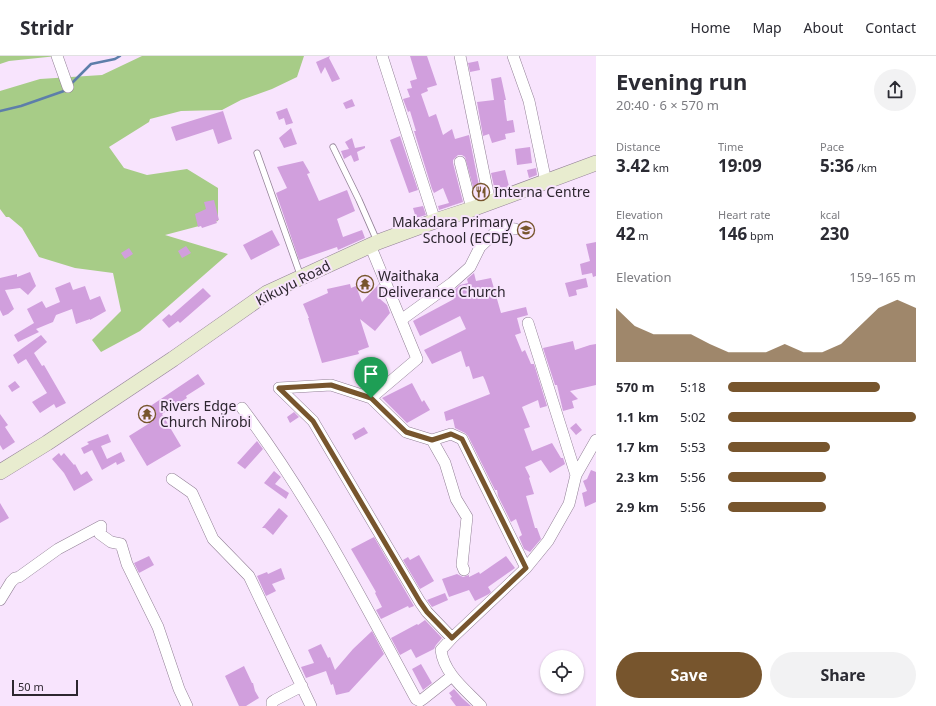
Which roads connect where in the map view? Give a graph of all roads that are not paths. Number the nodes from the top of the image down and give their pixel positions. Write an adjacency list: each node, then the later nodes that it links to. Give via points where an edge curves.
1 (57, 56): 5 (street)
2 (382, 56): 13 (street)
3 (460, 56): 11 (street)
4 (513, 56): 10 (street, via 529,101)
5 (68, 87)
6 (333, 147): 15 (lane, via 359,200)
7 (257, 153): 16 (lane)
8 (460, 162): 12 (street)
9 (596, 163): 10 (main road, Kikuyu Road)
10 (546, 182): 11 (main road, Kikuyu Road)
11 (490, 203): 12 (main road, Kikuyu Road)
12 (472, 209): 13 (main road, Kikuyu Road)
13 (435, 221): 15 (main road, Kikuyu Road)
14 (515, 229): 17 (street, via 501,227 480,247 470,267)
15 (374, 244): 16 (main road, Kikuyu Road); 17 (street)
16 (301, 277): 23 (main road, Kikuyu Road, via 266,293 173,359)
17 (401, 320): 19 (street, via 417,359)
18 (528, 323): 24 (street)
19 (371, 398): 21 (street, via 406,432); 29 (street, via 331,385 279,388 313,421 420,602)
20 (242, 408): 30 (street, via 268,442 337,552 416,699 423,700)
21 (432, 440): 26 (street, via 451,434 462,439); 27 (street, via 446,463 456,499 467,517 462,565)
22 (596, 440): 24 (street)
23 (0, 472)
24 (576, 474): 26 (street, via 569,504 548,541)
25 (172, 478): 31 (street, via 192,493 213,539 249,576)
26 (526, 568): 29 (street)
27 (464, 570)
28 (0, 600): 32 (street, via 15,578 58,549 101,526 100,534 111,542 121,544 127,564 158,627 179,689)
29 (452, 638): 30 (street, via 441,650)
30 (452, 676): 35 (street)
31 (302, 686): 33 (street, via 275,700); 34 (street)
32 (188, 706)
33 (272, 706)
34 (311, 706)
35 (481, 706)

